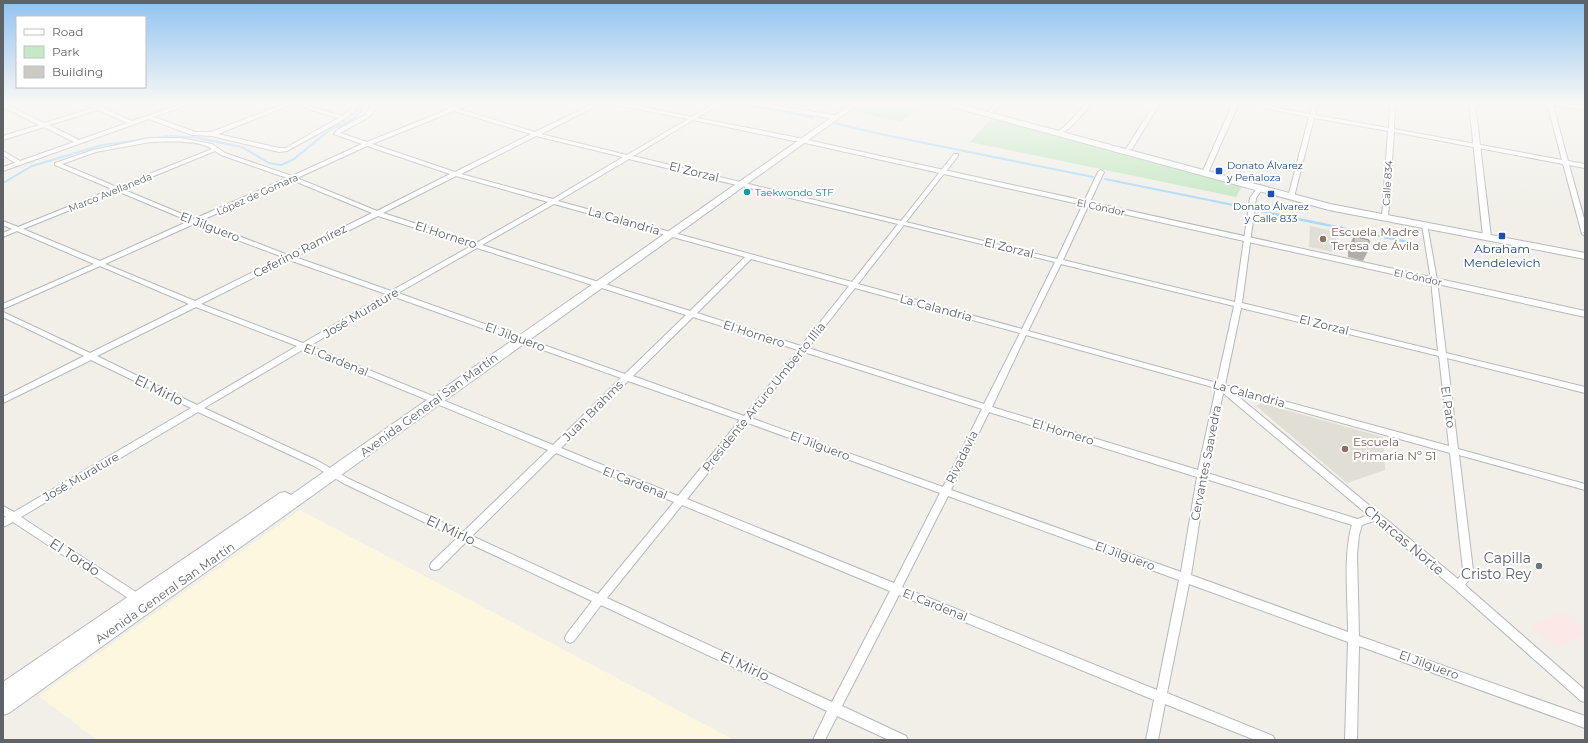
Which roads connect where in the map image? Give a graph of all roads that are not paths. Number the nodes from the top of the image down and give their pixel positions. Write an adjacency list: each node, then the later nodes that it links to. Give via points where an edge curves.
1 (69, 138): 22 (street)
2 (90, 138): 22 (street)
3 (227, 138): 4 (street, via 276,150 286,149)
4 (307, 138)
5 (349, 138): 23 (street, La Calandria)
6 (383, 138): 23 (street, López de Gomara)
7 (528, 138): 38 (street, Ceferino Ramírez)
8 (551, 138): 29 (street, El Zorzal)
9 (661, 138): 29 (street, José Murature)
10 (787, 138): 21 (street, El Cóndor)
11 (801, 138): 21 (main road, Avenida General San Martín)
12 (1077, 138): 37 (main road)
13 (1080, 138): 26 (main road)
14 (1136, 138): 26 (street)
15 (1221, 138): 37 (street)
16 (1306, 138): 43 (street)
17 (1391, 138): 47 (street, Calle 834)
18 (1435, 138): 24 (street)
19 (1475, 138): 24 (street)
20 (1560, 138): 31 (street)
21 (798, 140): 35 (street, El Cóndor); 40 (main road, Avenida General San Martín)
22 (78, 142): 30 (street)
23 (367, 144): 38 (street, La Calandria); 39 (street, López de Gomara)
24 (1476, 145): 31 (street); 56 (street)
25 (216, 149): 32 (street, El Hornero, via 203,143 155,139 95,151); 39 (street, El Hornero, via 223,154); 42 (street, Marco Avellaneda)
26 (1129, 149): 37 (main road)
27 (3, 153): 30 (street)
28 (956, 155): 35 (street, Presidente Arturo Umberto Illia)
29 (630, 156): 40 (street, El Zorzal); 44 (street, José Murature)
30 (20, 163): 34 (street)
31 (1567, 163): 33 (street); 55 (street)
32 (57, 164): 42 (street, El Jilguero)
33 (1585, 166)
34 (3, 169)
35 (943, 172): 45 (street, El Cóndor); 50 (street, Presidente Arturo Umberto Illia)
36 (1101, 172): 45 (street, Rivadavia)
37 (1206, 172): 41 (main road); 43 (main road)
38 (455, 174): 44 (street, La Calandria); 46 (street, Ceferino Ramírez)
39 (293, 178): 46 (street, El Hornero); 48 (street, López de Gomara)
40 (738, 182): 50 (street, El Zorzal); 53 (main road, Avenida General San Martín)
41 (1260, 188): 43 (main road); 57 (street, Cervantes Saavedra, via 1253,198)
42 (115, 189): 48 (street, El Jilguero); 52 (street, Marco Avellaneda)
43 (1292, 195): 47 (main road, via 1329,207)
44 (554, 201): 53 (street, La Calandria); 58 (street, José Murature)
45 (1087, 204): 57 (street, El Cóndor); 62 (street, Rivadavia)
46 (376, 213): 58 (street, El Hornero); 59 (street, Ceferino Ramírez)
47 (1385, 216): 51 (main road)
48 (193, 221): 59 (street, El Jilguero); 63 (street, López de Gomara)
49 (3, 223): 52 (street, El Cardenal)
50 (903, 223): 62 (street, El Zorzal); 66 (street, Presidente Arturo Umberto Illia)
51 (1426, 225): 56 (main road); 64 (street, El Pato)
52 (18, 229): 54 (street, Marco Avellaneda); 63 (street, El Cardenal)
53 (666, 233): 60 (street, La Calandria); 65 (main road, Avenida General San Martín)
54 (3, 234)
55 (1585, 234)
56 (1487, 237): 61 (main road)
57 (1248, 239): 64 (street, El Cóndor); 69 (street, Cervantes Saavedra)
58 (477, 245): 65 (street, El Hornero); 67 (street, José Murature)
59 (288, 256): 67 (street, El Jilguero); 68 (street, Ceferino Ramírez)
60 (750, 256): 66 (street, La Calandria); 72 (street, Juan Brahms)
61 (1585, 256)
62 (1058, 260): 69 (street, El Zorzal); 74 (street, Rivadavia)
63 (101, 263): 68 (street, El Cardenal); 70 (street, López de Gomara)
64 (1434, 280): 73 (street, El Cóndor); 78 (street, El Pato)
65 (595, 284): 72 (street, El Hornero); 75 (main road, Avenida General San Martín)
66 (853, 286): 74 (street, La Calandria); 77 (street, Presidente Arturo Umberto Illia)
67 (393, 293): 75 (street, El Jilguero); 76 (street, José Murature)
68 (195, 304): 76 (street, El Cardenal); 79 (street, Ceferino Ramírez)
69 (1238, 304): 78 (street, El Zorzal); 81 (street, Cervantes Saavedra)
70 (3, 307)
71 (3, 314): 79 (street, El Mirlo)
72 (690, 314): 77 (street, El Hornero); 80 (street, Juan Brahms)
73 (1585, 314)
74 (1023, 332): 81 (street, La Calandria); 86 (street, Rivadavia)
75 (517, 338): 80 (street, El Jilguero); 83 (main road, Avenida General San Martín)
76 (304, 346): 83 (street, El Cardenal); 85 (street, José Murature)
77 (803, 350): 86 (street, El Hornero); 87 (street, Presidente Arturo Umberto Illia)
78 (1441, 354): 82 (street, El Zorzal); 89 (street, El Pato)
79 (89, 356): 84 (street, Ceferino Ramírez); 85 (street, El Mirlo)
80 (626, 378): 87 (street, El Jilguero); 88 (street, Juan Brahms)
81 (1221, 386): 89 (street, La Calandria); 91 (street, Cervantes Saavedra); 97 (street, Charcas Norte)
82 (1585, 390)
83 (431, 399): 88 (street, El Cardenal); 90 (main road, Avenida General San Martín)
84 (3, 400)
85 (197, 408): 90 (street, El Mirlo); 96 (street, José Murature)
86 (987, 408): 91 (street, El Hornero); 93 (street, Rivadavia)
87 (745, 419): 93 (street, El Jilguero); 94 (street, Presidente Arturo Umberto Illia)
88 (554, 449): 94 (street, El Cardenal); 100 (street, Juan Brahms)
89 (1454, 451): 92 (street, La Calandria); 103 (street, El Pato, via 1468,570)
90 (329, 471): 100 (street, El Mirlo); 106 (main road, Avenida General San Martín)
91 (1202, 475): 99 (street, El Hornero); 102 (street, Cervantes Saavedra)
92 (1585, 487)
93 (946, 491): 102 (street, El Jilguero); 104 (street, Rivadavia)
94 (680, 501): 104 (street, El Cardenal); 105 (street, Presidente Arturo Umberto Illia)
95 (3, 510): 96 (street, El Tordo)
96 (14, 516): 98 (street, José Murature); 106 (street, El Tordo)
97 (1376, 516): 99 (street); 103 (street, Charcas Norte)
98 (3, 523)
99 (1358, 523): 108 (street, via 1352,554)
100 (464, 537): 101 (street, Juan Brahms); 105 (street, El Mirlo)
101 (435, 566)
102 (1186, 578): 108 (street, El Jilguero); 110 (street, Cervantes Saavedra)
103 (1459, 586): 111 (street, Charcas Norte)
104 (896, 589): 110 (street, El Cardenal); 113 (street, Rivadavia)
105 (599, 600): 107 (street, Presidente Arturo Umberto Illia); 113 (street, El Mirlo)
106 (143, 602): 109 (main road, Avenida General San Martín); 112 (main road, Avenida General San Martín)
107 (570, 638)
108 (1354, 638): 114 (street, El Jilguero); 119 (street)
109 (3, 692)
110 (1160, 697): 117 (street, Cervantes Saavedra); 118 (street, El Cardenal)
111 (1585, 697)
112 (3, 708)
113 (836, 708): 115 (street, Rivadavia); 116 (street, El Mirlo)
114 (1585, 722)
115 (819, 740)
116 (902, 740)
117 (1152, 740)
118 (1269, 740)
119 (1351, 740)

